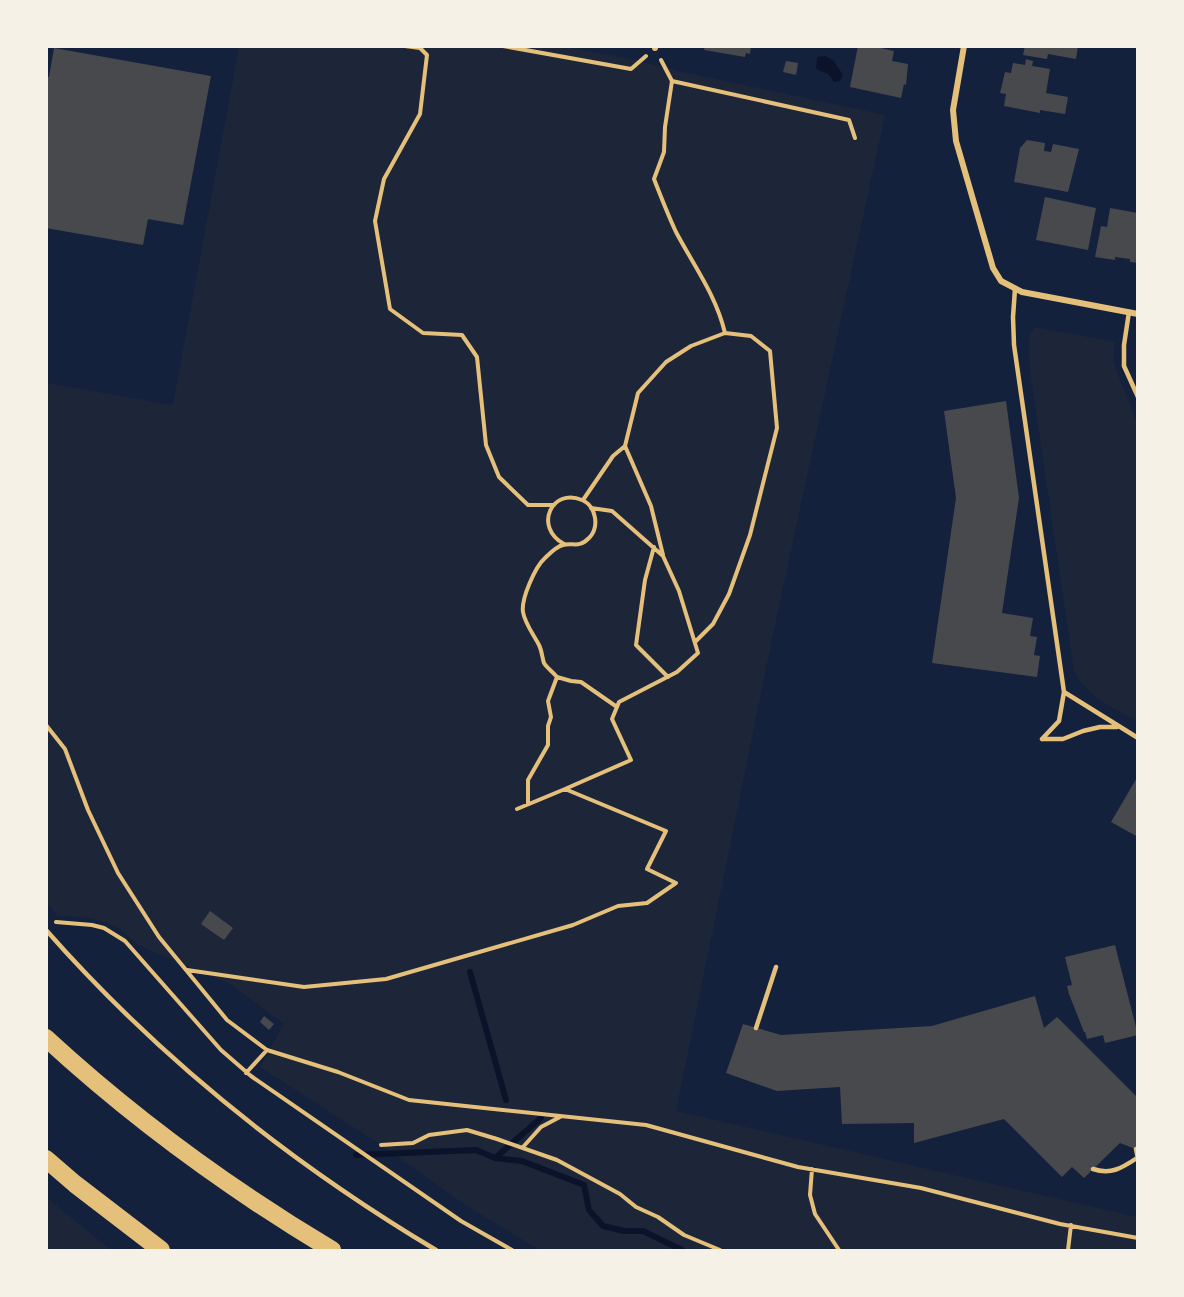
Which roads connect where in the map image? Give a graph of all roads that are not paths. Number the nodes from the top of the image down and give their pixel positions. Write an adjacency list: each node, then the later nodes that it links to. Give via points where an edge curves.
1 (964, 46): 2 (street, via 953,110 956,141 993,268 1001,281)
2 (1015, 290): 3 (street); 6 (lane, via 1014,345)
3 (1129, 312): 4 (street); 5 (lane, via 1124,366)
4 (1137, 314)
5 (1137, 397)
6 (1064, 692): 7 (lane); 7 (lane, via 1059,721 1042,739 1063,739 1100,727)
7 (1120, 728): 8 (lane)
8 (1137, 738)
9 (46, 930): 19 (lane, via 180,1064 277,1144 375,1214)
10 (776, 967): 11 (lane)
11 (756, 1028)
12 (46, 1038): 18 (highway, via 133,1113 213,1173)
13 (1136, 1149): 14 (lane)
14 (1137, 1158): 16 (lane, via 1118,1170)
15 (46, 1159): 17 (highway)
16 (1093, 1169)
17 (161, 1251)
18 (332, 1251)
19 (436, 1251)

